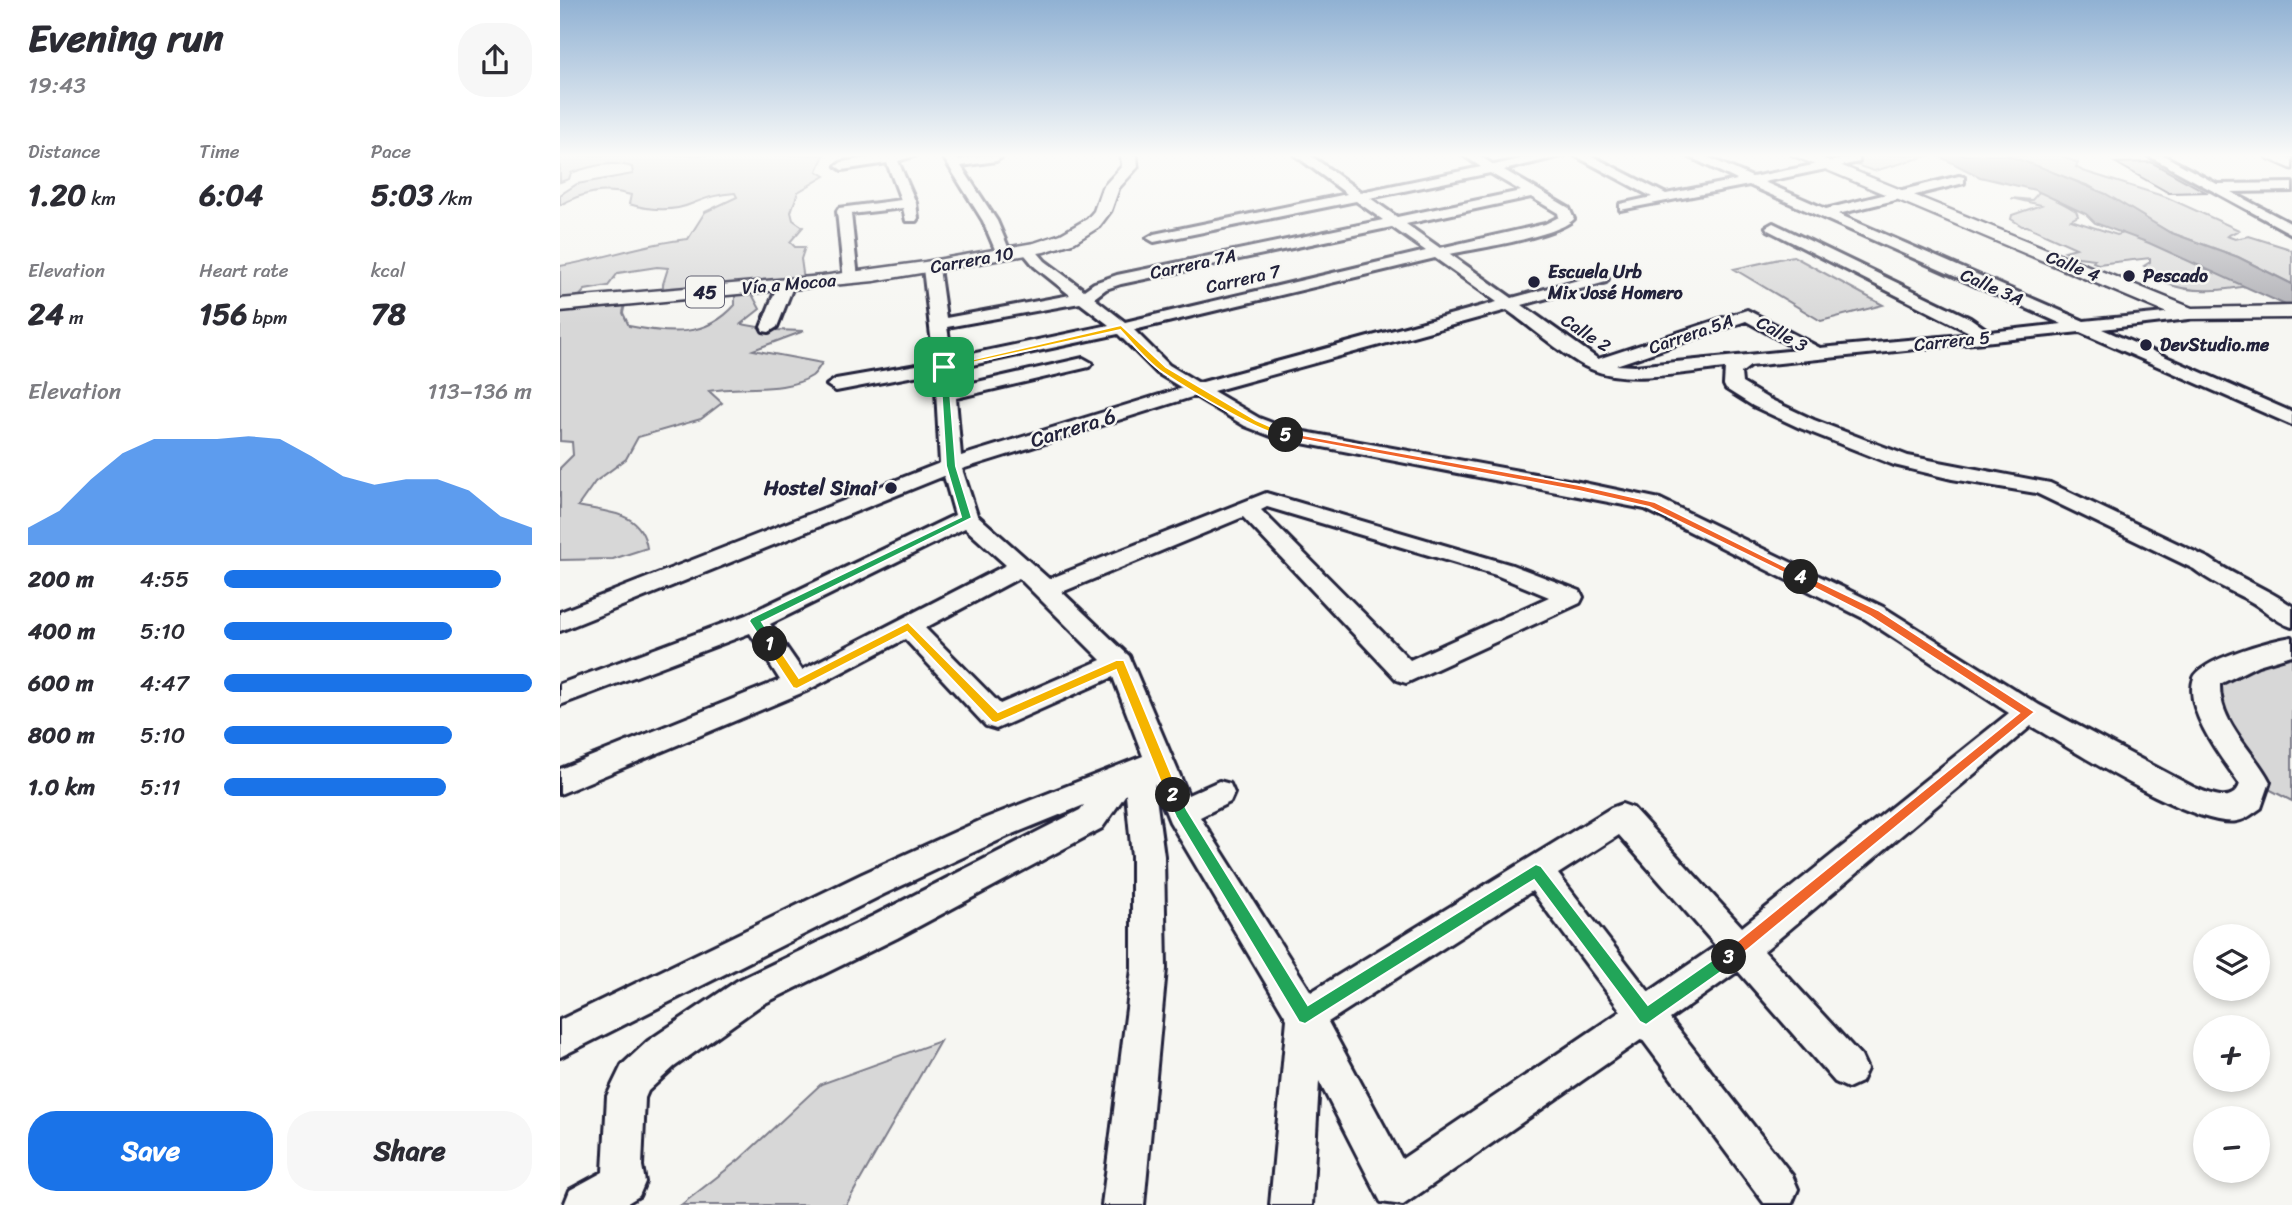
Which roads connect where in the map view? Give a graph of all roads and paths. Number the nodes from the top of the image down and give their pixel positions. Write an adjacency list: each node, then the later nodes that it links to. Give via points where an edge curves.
1 (844, 211): 22 (street)
2 (910, 211): 14 (street)
3 (984, 211): 20 (street)
4 (1104, 211): 18 (main road, Carrera 10 / 45, via 1091,225)
5 (1282, 211): 17 (street)
6 (1382, 211): 15 (street, Calle 2)
7 (1447, 211): 15 (street, Carrera 7A)
8 (1562, 211): 19 (street, Carrera 7, via 1567,219 1550,227)
9 (1821, 211): 13 (street, Calle 3A)
10 (1833, 211): 13 (street)
11 (1937, 211): 29 (main road, Calle 4)
12 (2258, 211): 16 (street)
13 (1825, 213): 34 (street, Calle 3A); 35 (street, via 1767,228 1965,322)
14 (911, 220)
15 (1397, 222): 19 (street, Calle 2); 25 (street, Carrera 7A, via 1117,280)
16 (2292, 230)
17 (1154, 238)
18 (1028, 250): 20 (main road, Carrera 10 / 45); 25 (street)
19 (1439, 252): 26 (street, Calle 2); 33 (street, Carrera 7)
20 (1004, 254): 21 (main road, Carrera 10 / 45)
21 (931, 268): 22 (main road, Carrera 10 / 45); 31 (street)
22 (850, 278): 24 (main road, Vía a Mocoa / 45)
23 (1600, 279): 26 (street, Carrera 6)
24 (786, 284): 27 (main road, Vía a Mocoa / 45); 32 (street)
25 (1083, 298): 31 (street, Carrera 7A); 33 (street)
26 (1508, 303): 39 (street, Calle 2); 42 (street, Carrera 6)
27 (560, 305)
28 (2292, 312): 29 (main road, Carrera 5)
29 (2189, 314): 34 (street, Carrera 5)
30 (1747, 315): 36 (street, Calle 3); 39 (street, Carrera 5A)
31 (938, 324): 40 (street)
32 (769, 327)
33 (1121, 327): 40 (street, Carrera 7); 42 (street, via 1163,369)
34 (2083, 327): 35 (street, Carrera 5); 43 (street, Calle 3A)
35 (1984, 338): 36 (street, Carrera 5)
36 (1817, 354): 37 (street, Carrera 5)
37 (1742, 361): 39 (street, Carrera 5, via 1635,371); 49 (street, via 1732,370 1732,385 1807,424 1901,460 2042,488 2202,564)
38 (1083, 363): 40 (street)
39 (1603, 368)
40 (946, 380): 41 (street); 44 (street)
41 (836, 385)
42 (1198, 389): 44 (street, Carrera 6); 57 (street, via 1252,422 1283,434 1652,504 1874,613)
43 (2292, 419)
44 (951, 466): 46 (street); 51 (street, Carrera 6)
45 (1247, 508): 45 (street, via 1266,500 1504,570 1571,597 1406,673); 48 (street)
46 (967, 518): 47 (street); 50 (street)
47 (1022, 567): 48 (street); 52 (street)
48 (1045, 590): 54 (street)
49 (2292, 618)
50 (755, 621): 55 (street); 56 (street)
51 (560, 622)
52 (908, 626): 54 (street, via 996,718); 55 (street)
53 (2292, 646): 57 (street, via 2270,649 2207,679 2206,700 2225,741 2255,782 2250,799 2236,809 2213,808 2182,796)
54 (1120, 663): 58 (street)
55 (797, 684): 59 (street)
56 (560, 695)
57 (2029, 712): 65 (street)
58 (1139, 771): 61 (street); 62 (street); 64 (street, via 1091,819); 72 (street, via 1148,856 1149,969)
59 (560, 782)
60 (1219, 793): 61 (street)
61 (1181, 813): 66 (street)
62 (932, 857): 64 (street); 68 (street)
63 (1536, 871): 65 (street, via 1622,817); 66 (street); 67 (street)
64 (961, 887): 71 (street, via 749,993 661,1054 635,1078 626,1096 625,1182)
65 (1741, 949): 67 (street); 69 (street)
66 (1305, 1016): 67 (street, via 1395,1188); 73 (street)
67 (1646, 1016): 70 (street)
68 (560, 1039)
69 (1848, 1069)
70 (1778, 1189)
71 (585, 1205)
72 (1123, 1205)
73 (1290, 1205)

